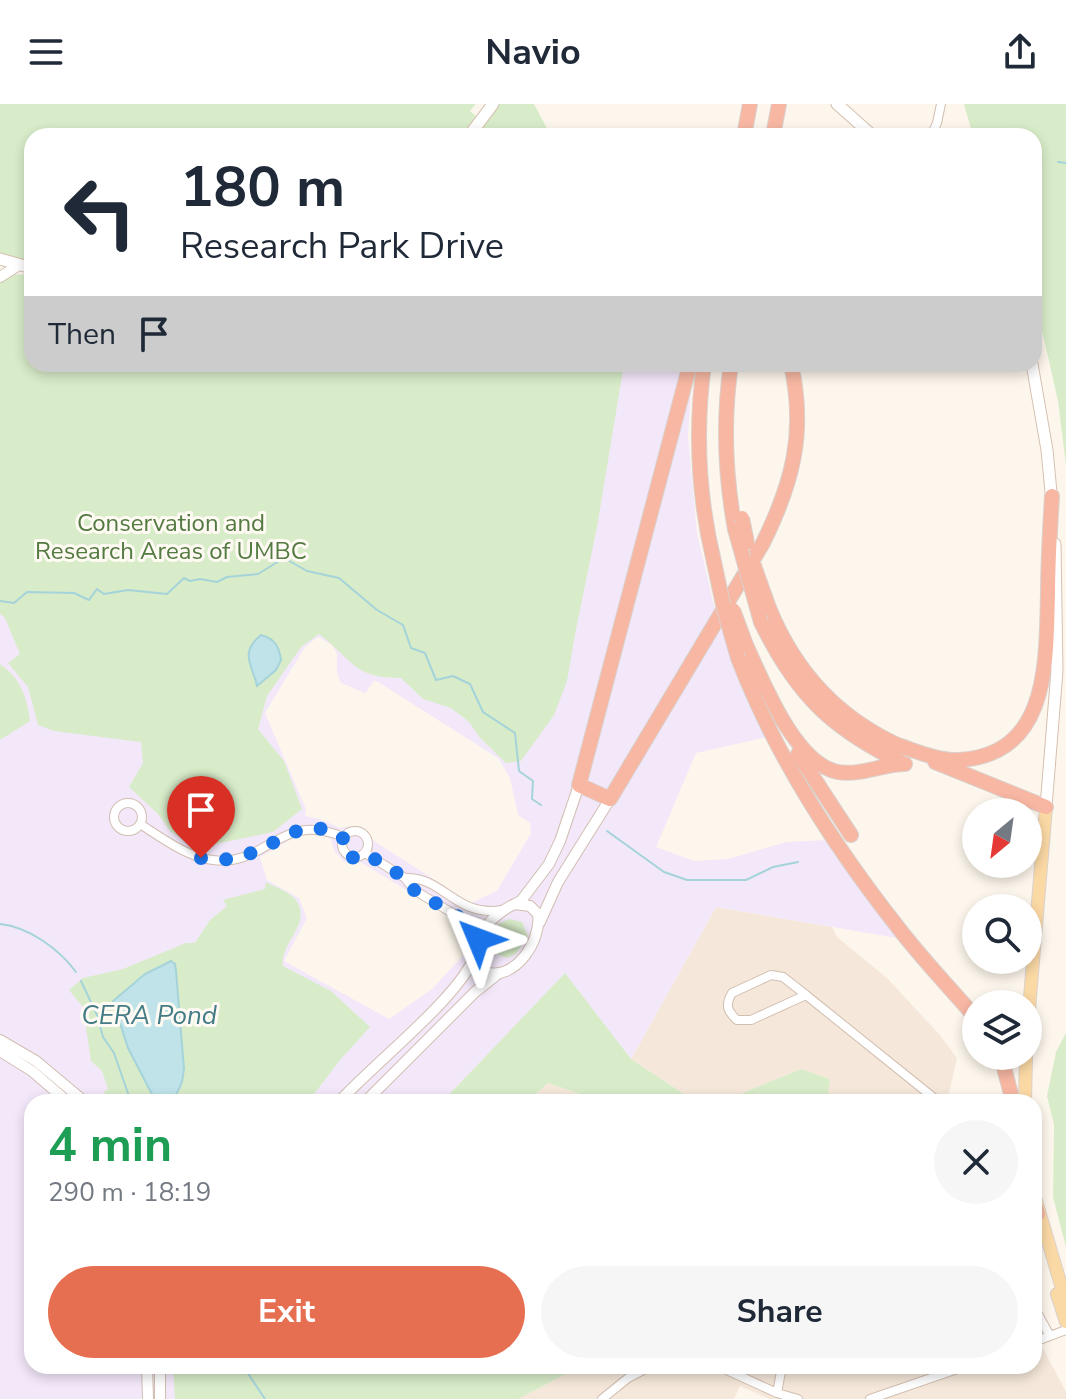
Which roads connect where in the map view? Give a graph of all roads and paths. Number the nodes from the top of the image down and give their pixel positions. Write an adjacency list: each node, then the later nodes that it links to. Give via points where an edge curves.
1 (493, 104): 6 (main road)
2 (779, 104): 7 (highway)
3 (787, 104): 8 (highway)
4 (837, 104): 9 (main road)
5 (941, 104): 10 (street)
6 (475, 128)
7 (774, 128)
8 (783, 128)
9 (864, 128)
10 (935, 128)
11 (0, 259): 12 (main road)
12 (19, 265): 13 (main road); 14 (street)
13 (24, 266)
14 (0, 277)
15 (688, 372): 24 (highway)
16 (703, 372): 22 (highway, bridge, via 699,468 707,533)
17 (734, 372): 21 (highway)
18 (792, 372): 25 (highway, via 796,443 779,510)
19 (1033, 372): 20 (main road)
20 (1052, 496): 23 (highway, via 1047,639 1033,714 1003,747 969,758 942,758); 26 (main road, via 1058,629)
21 (738, 524): 22 (highway, bridge, via 761,622 778,657 809,699 844,729 905,764 849,773 815,762); 23 (highway, bridge, via 789,650 818,689 850,719)
22 (742, 652): 28 (highway, via 771,713); 37 (highway, via 764,717 812,803 883,907)
23 (894, 744): 26 (highway)
24 (579, 785): 25 (highway); 32 (street, via 549,864)
25 (610, 799): 34 (street, via 558,882)
26 (1046, 807): 39 (main road)
27 (140, 824): 29 (street, via 179,848 214,861 241,858 310,828)
28 (851, 835)
29 (343, 837): 30 (street, via 345,854 353,858); 30 (street, via 362,833 368,840)
30 (365, 853): 31 (street)
31 (405, 878): 33 (street, via 419,877 471,909); 35 (street, via 414,890 467,922)
32 (515, 904): 33 (street); 34 (street, via 533,908)
33 (502, 910): 35 (street)
34 (539, 924): 38 (street, via 529,950)
35 (478, 939): 36 (street)
36 (475, 955): 38 (street, via 485,972); 49 (street, via 442,1001)
37 (936, 972): 40 (highway); 42 (highway)
38 (500, 973): 50 (street)
39 (1031, 990)
40 (962, 993)
41 (806, 995): 41 (street, via 783,977 771,975 732,993 727,1006 744,1021); 51 (street)
42 (962, 1002)
43 (0, 1040): 48 (street)
44 (0, 1051): 47 (street)
45 (1005, 1070): 52 (highway)
46 (1026, 1070): 53 (main road)
47 (59, 1094)
48 (75, 1094)
49 (347, 1094)
50 (373, 1094)
51 (929, 1094)
52 (1011, 1094)
53 (1025, 1094)
54 (1042, 1219): 57 (main road)
55 (1042, 1227): 58 (main road)
56 (1042, 1248): 60 (main road)
57 (1066, 1286)
58 (1066, 1302)
59 (1042, 1322): 62 (street)
60 (1066, 1322)
61 (1066, 1330): 62 (street)
62 (1050, 1336): 63 (street)
63 (1042, 1339)
64 (147, 1374): 72 (street)
65 (160, 1374): 73 (street)
66 (636, 1374): 74 (street)
67 (735, 1374): 70 (street)
68 (781, 1374): 70 (street)
69 (946, 1374): 71 (street)
70 (777, 1393): 75 (street)
71 (891, 1396): 76 (street)
72 (148, 1399)
73 (160, 1399)
74 (602, 1399)
75 (798, 1399)
76 (870, 1399)

